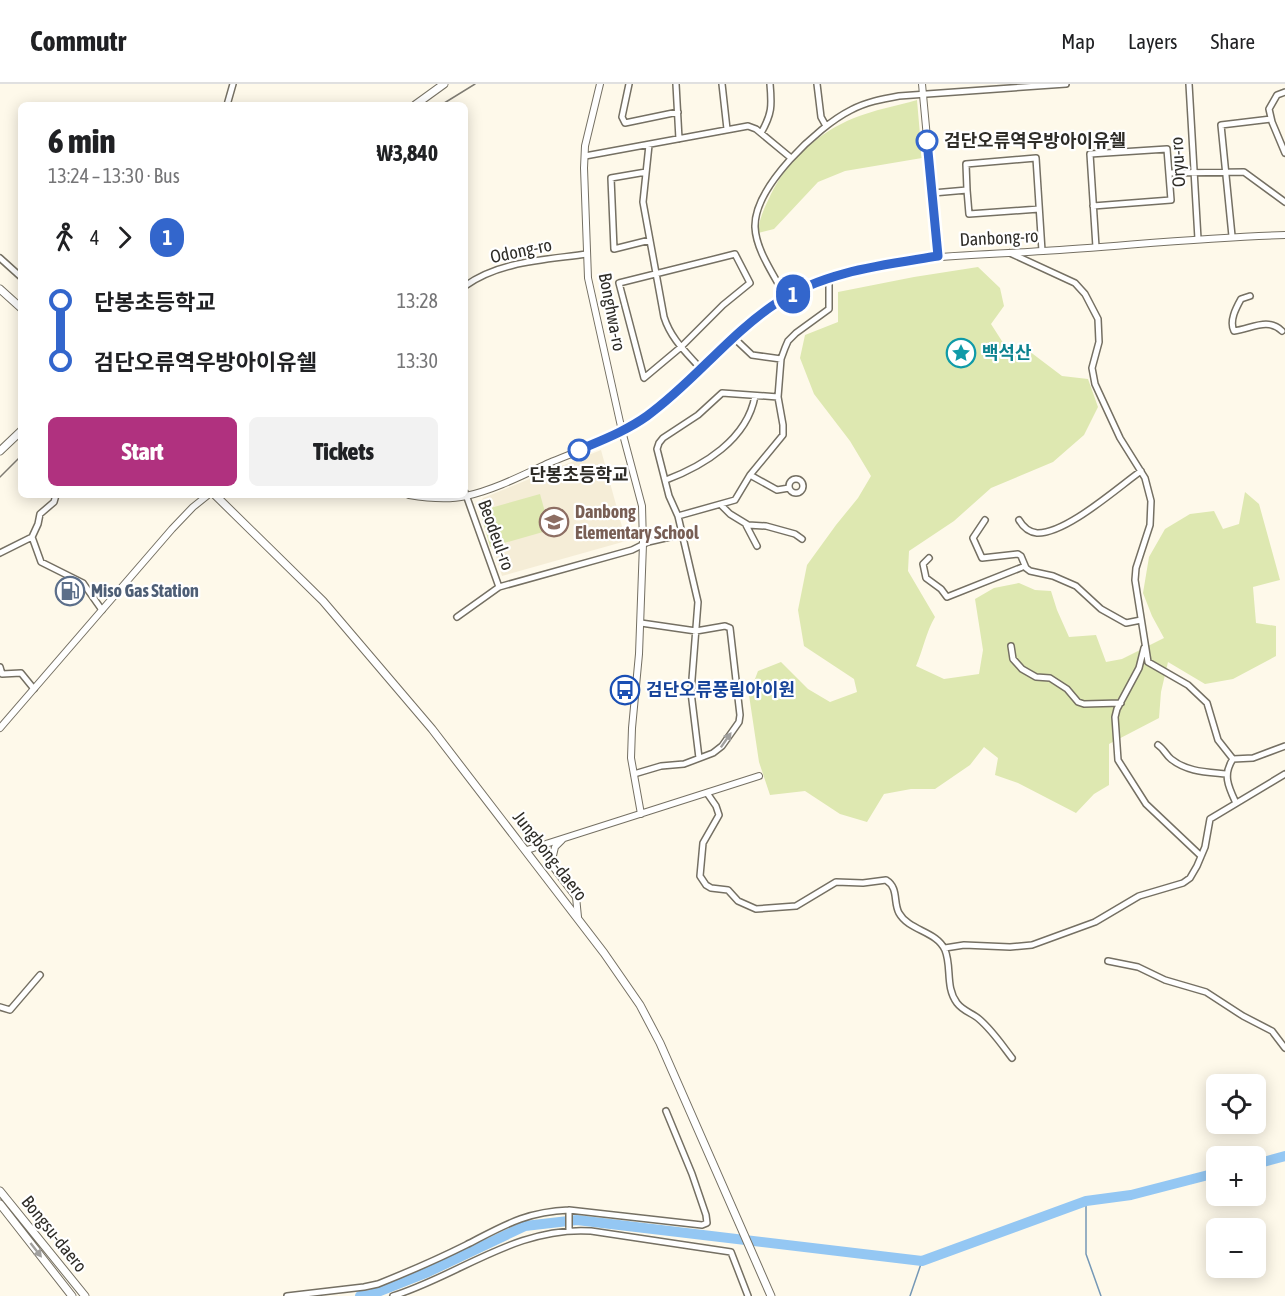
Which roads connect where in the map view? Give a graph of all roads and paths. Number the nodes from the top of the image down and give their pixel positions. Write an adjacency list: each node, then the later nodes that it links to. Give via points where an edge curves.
1 (233, 84): 16 (street)
2 (444, 84): 17 (main road)
3 (600, 84): 26 (street, Bonghwa-ro)
4 (629, 84): 18 (street, via 622,117 625,123)
5 (676, 84): 18 (street)
6 (722, 84): 21 (street)
7 (770, 84): 22 (street, via 770,117)
8 (818, 84): 20 (street, via 821,117)
9 (922, 84): 15 (street)
10 (1066, 84): 12 (street)
11 (1189, 84): 29 (street, Oryu-ro)
12 (1027, 85): 13 (street)
13 (963, 87): 15 (street)
14 (1285, 92): 19 (street, via 1277,95 1269,109)
15 (923, 94): 20 (street, via 875,101 852,109); 33 (street)
16 (227, 102)
17 (419, 102)
18 (678, 112): 23 (street)
19 (1271, 119): 25 (street); 30 (street, via 1221,125)
20 (826, 126): 27 (street)
21 (727, 129): 22 (street, via 748,126); 23 (street)
22 (761, 133): 27 (street)
23 (679, 139): 24 (street)
24 (649, 145): 26 (street); 28 (street)
25 (1285, 153)
26 (585, 156): 44 (street, Bonghwa-ro)
27 (791, 158): 53 (street, via 771,186 756,214 755,225 758,244)
28 (646, 171): 40 (street, via 643,202); 40 (street, via 611,178 614,249)
29 (1194, 172): 30 (street); 31 (street); 39 (street, Oryu-ro)
30 (1226, 172): 34 (street, via 1244,172); 38 (street)
31 (1169, 173): 35 (street, via 1171,200); 35 (street, via 1167,149 1090,154)
32 (968, 190): 33 (street); 36 (street, via 969,214); 36 (street, via 966,164 1035,158)
33 (933, 193): 45 (street)
34 (1285, 202)
35 (1093, 206): 41 (street)
36 (1039, 209): 42 (street)
37 (1285, 235): 38 (street, Danbong-ro)
38 (1232, 236): 39 (street, Danbong-ro)
39 (1198, 239): 41 (street, Danbong-ro)
40 (650, 240): 47 (street)
41 (1095, 247): 42 (street, Danbong-ro)
42 (1042, 251): 43 (street, Danbong-ro)
43 (1008, 253): 45 (street, Danbong-ro); 65 (street, via 1075,283 1085,294 1100,327 1092,368 1095,384 1120,438)
44 (587, 254): 50 (street, Odong-ro, via 509,266); 62 (street, Bonghwa-ro, via 588,278)
45 (938, 256): 49 (street, Danbong-ro)
46 (0, 258): 48 (street)
47 (656, 273): 57 (street, via 664,317); 57 (street, via 619,283 644,378); 57 (street, via 735,254 750,283)
48 (18, 274)
49 (828, 279): 53 (street, Danbong-ro); 58 (street, via 829,309 788,341)
50 (468, 284)
51 (0, 289): 54 (main road)
52 (1250, 296): 55 (street, via 1241,299 1237,306 1234,331 1269,324)
53 (786, 298): 56 (street, Danbong-ro)
54 (18, 305)
55 (1282, 332)
56 (734, 338): 58 (street, via 752,355); 59 (street, Danbong-ro)
57 (681, 347): 59 (street)
58 (781, 360): 61 (street)
59 (701, 369): 62 (street, Danbong-ro)
60 (755, 396): 61 (street); 67 (street, via 738,431 721,450 704,463); 67 (street, via 722,393 663,438 657,449)
61 (778, 397): 66 (street, via 783,435)
62 (622, 432): 69 (street, Danbong-ro, via 511,480); 82 (street, Bonghwa-ro, via 642,506)
63 (18, 433): 64 (main road)
64 (0, 451)
65 (1141, 471): 77 (street, via 1069,523 1035,533 1024,528); 90 (street, via 1152,509 1136,568)
66 (750, 475): 68 (street, via 777,490); 74 (street, via 735,500)
67 (666, 480): 75 (street)
68 (789, 488)
69 (468, 493)
70 (55, 498): 80 (street, via 40,514)
71 (204, 498): 88 (street)
72 (218, 498): 111 (main road, Jungbong-daero, via 323,601 432,729)
73 (467, 498): 87 (street, Beodeul-ro)
74 (722, 505): 75 (street); 78 (street)
75 (678, 516): 79 (street)
76 (985, 520): 86 (street, via 973,538 982,558 1018,554)
77 (1019, 520)
78 (745, 524): 81 (street, via 795,534); 83 (street)
79 (683, 534): 82 (street); 92 (street, via 698,602)
80 (32, 537): 84 (street); 88 (street, via 41,562 83,583)
81 (802, 540)
82 (644, 544): 87 (street); 91 (street, Bonghwa-ro)
83 (757, 546)
84 (0, 553)
85 (929, 558): 86 (street, via 923,564 926,578 947,597)
86 (1025, 566): 90 (street, via 1076,586 1101,609 1126,623)
87 (499, 587): 89 (street)
88 (102, 609): 96 (street)
89 (457, 617)
90 (1141, 620): 93 (street)
91 (641, 623): 92 (street); 103 (street, Bonghwa-ro, via 632,728)
92 (696, 631): 101 (street, via 692,692); 101 (street, one-way to 92, via 720,748 740,715 731,630 725,626)
93 (1144, 644): 97 (street, via 1139,668); 102 (street, via 1151,666 1188,685 1207,703 1218,740)
94 (1011, 646): 97 (street, via 1013,659 1022,669 1036,677 1050,678 1078,702)
95 (0, 667): 96 (street, via 2,675 21,673)
96 (34, 689): 98 (street)
97 (1120, 703): 112 (street, via 1115,717 1120,765 1146,804)
98 (1, 724)
99 (1158, 746): 104 (street, via 1184,768)
100 (1285, 746): 102 (street, via 1253,758)
101 (699, 758): 103 (street)
102 (1233, 759): 104 (street)
103 (634, 774): 109 (street, Bonghwa-ro)
104 (1226, 774): 108 (street)
105 (1285, 774): 108 (street)
106 (759, 776): 107 (street)
107 (707, 793): 109 (street); 114 (street, via 719,815 703,843 700,876 706,885 728,891 738,901 759,910 796,906 836,882 886,880 894,887 899,913)
108 (1236, 803): 112 (street, via 1210,819)
109 (641, 814): 110 (street)
110 (564, 838): 111 (street); 113 (street, via 555,847 551,864 576,897)
111 (527, 850): 113 (main road, Jungbong-daero)
112 (1201, 856): 114 (street, via 1183,883 1139,897 1095,922 1032,945)
113 (578, 917): 132 (main road, Jungbong-daero, via 629,989 660,1043)
114 (945, 948): 119 (street, via 950,986 957,1003 984,1024)
115 (1108, 961): 118 (street, via 1138,967 1206,992 1272,1031)
116 (40, 975): 117 (street, via 10,1010)
117 (0, 1007)
118 (1285, 1048)
119 (1012, 1058)
120 (666, 1111): 123 (street, via 707,1223)
121 (0, 1191): 128 (main road, Bongsu-daero)
122 (0, 1204): 125 (main road, Bongsu-daero, one-way to 125)
123 (569, 1210): 124 (street); 129 (street, via 518,1218 373,1285)
124 (569, 1230): 130 (street, via 513,1243); 131 (street, via 730,1252)
125 (62, 1283): 126 (main road); 127 (main road, Bongsu-daero)
126 (66, 1296)
127 (72, 1296)
128 (85, 1296)
129 (287, 1296)
130 (393, 1296)
131 (748, 1296)
132 (771, 1296)

